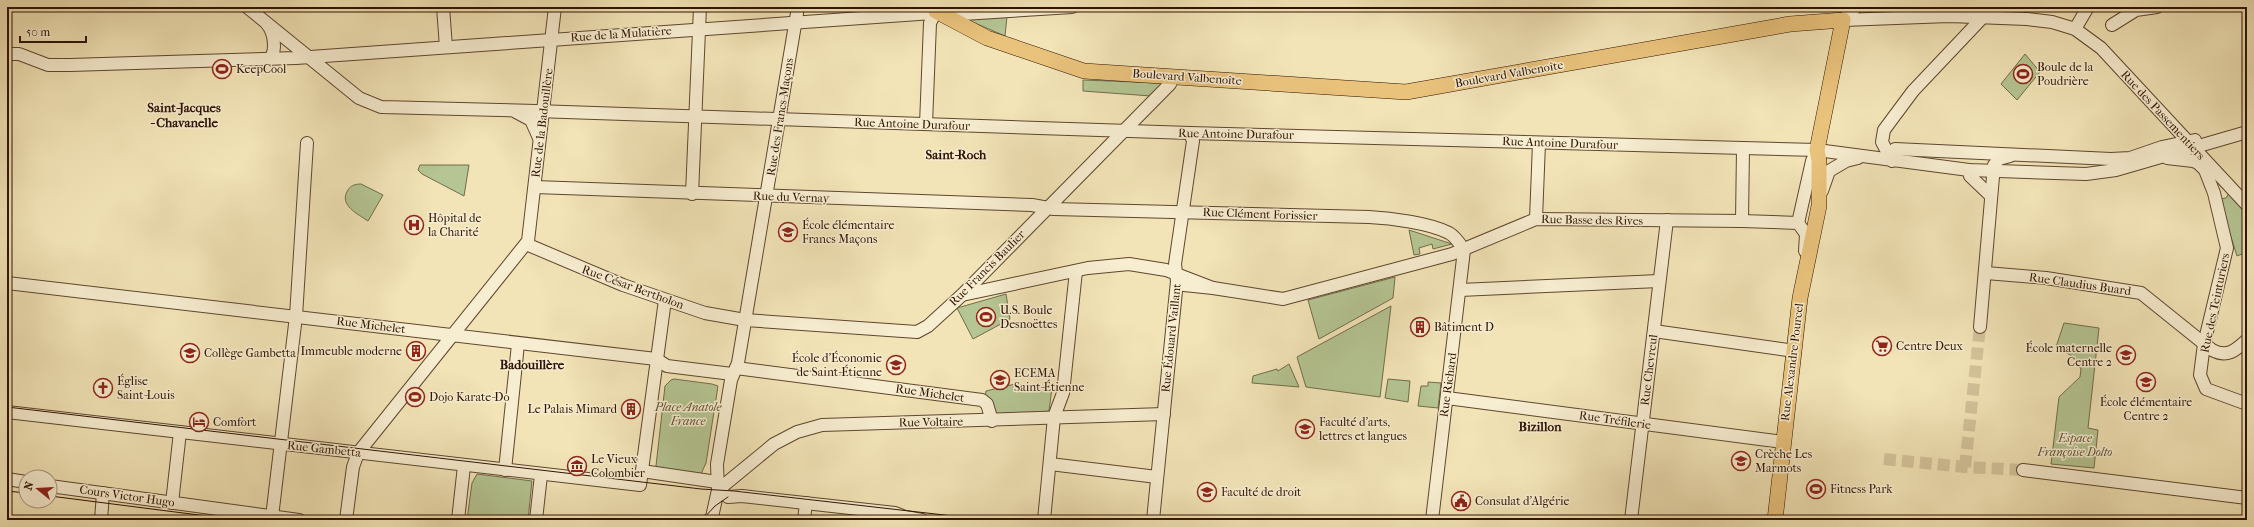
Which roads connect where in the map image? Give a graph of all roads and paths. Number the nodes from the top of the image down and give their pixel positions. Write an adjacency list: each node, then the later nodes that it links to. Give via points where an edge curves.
1 (247, 7): 14 (street, Rue Antoine Durafour)
2 (443, 7): 20 (street)
3 (555, 7): 19 (street, Rue de la Badouillère)
4 (700, 7): 17 (street)
5 (798, 7): 15 (street, Rue des Francs-Maçons)
6 (1072, 7): 11 (street)
7 (1856, 7): 13 (street)
8 (2088, 7): 18 (street)
9 (2157, 7): 16 (street, via 2136,10)
10 (935, 11): 11 (main road, Boulevard Valbenoîte); 15 (street, Rue de la Mulatière); 29 (street, via 930,23)
11 (951, 13): 24 (main road, Boulevard Valbenoîte, via 987,38 1084,71)
12 (1987, 13): 13 (street, Boulevard Valbenoîte); 18 (street, Boulevard Valbenoîte); 48 (street, via 1913,91 1884,130 1882,142)
13 (1843, 20): 24 (main road, Boulevard Valbenoîte, via 1790,24 1406,92); 42 (main road, Rue Alexandre Pourcel)
14 (266, 23): 22 (street, Rue Antoine Durafour); 23 (street, via 273,36 273,53)
15 (795, 23): 17 (street, Rue de la Mulatière); 28 (street, Rue des Francs-Maçons)
16 (2112, 25)
17 (699, 28): 19 (street, Rue de la Mulatière); 27 (street)
18 (2075, 29): 32 (street, Rue des Passementiers, via 2101,48)
19 (552, 39): 20 (street, Rue de la Mulatière); 26 (street, Rue de la Badouillère)
20 (446, 47): 22 (street, Rue de la Mulatière)
21 (10, 54): 23 (street, Rue de la Mulatière, via 33,58 48,65)
22 (309, 56): 23 (street, Rue de la Mulatière); 25 (street, Rue Antoine Durafour, via 358,98 381,107)
23 (270, 59)
24 (1171, 76): 31 (street, Rue Francis Baulier, via 1170,84)
25 (515, 111): 26 (street, Rue Antoine Durafour); 35 (street, via 531,120)
26 (543, 111): 27 (street, Rue Antoine Durafour); 35 (street, Rue de la Badouillère)
27 (696, 116): 28 (street, Rue Antoine Durafour); 54 (street)
28 (779, 119): 29 (street, Rue Antoine Durafour); 55 (street, Rue des Francs-Maçons)
29 (926, 124): 31 (street, Rue Antoine Durafour)
30 (2247, 124): 39 (street)
31 (1123, 131): 34 (street, Rue Antoine Durafour); 59 (street, Rue Francis Baulier)
32 (2179, 131): 38 (street); 39 (street, Rue des Passementiers)
33 (2247, 132): 39 (street)
34 (1190, 133): 37 (street, Rue Antoine Durafour); 60 (street, Rue Édouard Vaillant, via 1193,141)
35 (540, 141): 53 (street, Rue de la Badouillère)
36 (307, 143): 76 (street)
37 (1539, 143): 40 (street, Rue Antoine Durafour); 61 (street)
38 (2177, 144): 39 (street); 45 (street, via 2130,158); 51 (street, via 2174,149 2132,162)
39 (2192, 145): 47 (street, Rue Antoine Durafour); 57 (street, Rue des Passementiers)
40 (1743, 148): 42 (street, Rue Antoine Durafour); 63 (street)
41 (1895, 149): 43 (street)
42 (1816, 150): 46 (street, Rue Antoine Durafour); 58 (main road, Rue Alexandre Pourcel, via 1819,161); 64 (street, Rue Alexandre Pourcel)
43 (1931, 151): 44 (street); 49 (street, via 1926,157)
44 (1969, 152): 45 (street); 50 (street, via 1970,162)
45 (2018, 155): 52 (street, via 1997,160)
46 (1863, 157): 48 (street, Rue Antoine Durafour); 58 (street, Rue Alexandre Pourcel, via 1846,161 1829,171)
47 (2165, 157): 51 (street, Rue Antoine Durafour); 83 (street, Rue des Teinturiers, via 2198,163 2205,170 2214,193 2227,248)
48 (1892, 161): 49 (street, Rue Antoine Durafour)
49 (1927, 166): 50 (street, Rue Antoine Durafour)
50 (1966, 170): 52 (street, Rue Antoine Durafour); 56 (street)
51 (2116, 170): 52 (street, Rue Antoine Durafour, via 2086,174)
52 (1998, 172): 56 (street)
53 (535, 187): 54 (street, Rue du Vernay); 65 (street, Rue de la Badouillère)
54 (692, 194): 55 (street, Rue du Vernay)
55 (766, 196): 59 (street, Rue du Vernay, via 1032,205); 77 (street, Rue des Francs-Maçons)
56 (1991, 196): 69 (street)
57 (2247, 205)
58 (1819, 206): 67 (main road, Rue Alexandre Pourcel)
59 (1047, 208): 60 (street, Rue Clément Forissier); 74 (street, Rue Francis Baulier)
60 (1184, 212): 66 (street, Rue Clément Forissier, via 1394,219 1450,233); 70 (street, Rue Édouard Vaillant, via 1175,264)
61 (1536, 219): 62 (street, Rue Basse des Rives); 66 (street, Rue Basse des Rives)
62 (1667, 220): 63 (street, Rue Basse des Rives); 71 (street, Rue Chevreul)
63 (1742, 221): 64 (street, Rue Basse des Rives)
64 (1798, 223): 67 (street, via 1806,234)
65 (527, 242): 75 (street, Rue César Bertholon, via 623,285); 80 (street)
66 (1464, 250): 70 (street, Rue Basse des Rives, via 1283,299 1213,288); 73 (street, Rue Richard)
67 (1807, 265): 84 (main road, Rue Alexandre Pourcel, via 1800,298)
68 (1076, 271): 70 (street, via 1129,264); 74 (street); 91 (street, via 1063,393)
69 (1986, 273): 78 (street); 83 (street, Rue Claudius Buard, via 2046,278 2141,293)
70 (1177, 277): 90 (street, Rue Édouard Vaillant)
71 (1659, 281): 73 (street); 79 (street, Rue Chevreul)
72 (7, 283): 76 (street, Rue Michelet)
73 (1460, 290): 87 (street, Rue Richard)
74 (962, 295): 77 (street, Rue Francis Baulier, via 928,326 917,332)
75 (664, 300): 77 (street, Rue César Bertholon, via 705,313); 85 (street)
76 (296, 316): 80 (street, Rue Michelet); 96 (street)
77 (744, 320): 86 (street, Rue des Francs-Maçons)
78 (1980, 327)
79 (1654, 331): 84 (street); 93 (street, Rue Chevreul)
80 (452, 335): 82 (street, Rue Michelet); 97 (street)
81 (2247, 340): 83 (street, Rue Claudius Buard, via 2225,355)
82 (518, 344): 85 (street, Rue Michelet); 100 (street)
83 (2204, 344): 88 (street, Rue des Teinturiers, via 2200,375 2206,390)
84 (1795, 351): 95 (main road, Rue Alexandre Pourcel)
85 (656, 359): 86 (street, Rue Michelet, via 667,366); 102 (street)
86 (734, 371): 92 (street, Rue Michelet, via 982,400 987,404); 107 (street, via 717,464)
87 (1447, 398): 93 (street, Rue Tréfilerie); 125 (street, Rue Richard)
88 (2247, 404)
89 (7, 412): 94 (street, Rue Gambetta)
90 (1164, 414): 91 (street, Rue Voltaire); 104 (street, Rue Édouard Vaillant)
91 (1054, 417): 92 (street, Rue Voltaire); 98 (street)
92 (992, 421): 107 (street, Rue Voltaire, via 822,425 797,432 774,444)
93 (1642, 424): 95 (street, Rue Tréfilerie); 126 (street, Rue Chevreul)
94 (180, 432): 96 (street, Rue Gambetta); 111 (street)
95 (1783, 442): 127 (main road, Rue Alexandre Pourcel)
96 (280, 445): 97 (street, Rue Gambetta); 114 (street)
97 (358, 453): 99 (street, Rue Gambetta); 117 (street, via 353,467)
98 (1050, 464): 104 (street); 123 (street)
99 (464, 466): 100 (street, Rue Gambetta); 118 (street)
100 (505, 470): 103 (street, Rue Gambetta)
101 (2023, 470): 110 (street)
102 (642, 472): 103 (street, Rue Gambetta, via 640,485); 107 (street)
103 (541, 475): 119 (street)
104 (1157, 477): 124 (street, Rue Édouard Vaillant)
105 (7, 479): 106 (street)
106 (18, 481)
107 (717, 486): 112 (street, via 728,497 742,496); 120 (street)
108 (58, 487): 109 (street, Cours Victor Hugo)
109 (103, 493): 111 (street, Cours Victor Hugo); 115 (street)
110 (2247, 498)
111 (172, 503): 113 (street, Cours Victor Hugo)
112 (806, 503): 121 (street); 122 (street, via 895,513 905,518)
113 (226, 515): 114 (street, Cours Victor Hugo)
114 (272, 517): 116 (street, Cours Victor Hugo)
115 (101, 520)
116 (300, 520)
117 (346, 520)
118 (458, 520)
119 (536, 520)
120 (709, 520)
121 (804, 520)
122 (922, 520)
123 (1044, 520)
124 (1153, 520)
125 (1432, 520)
126 (1631, 520)
127 (1775, 520)

